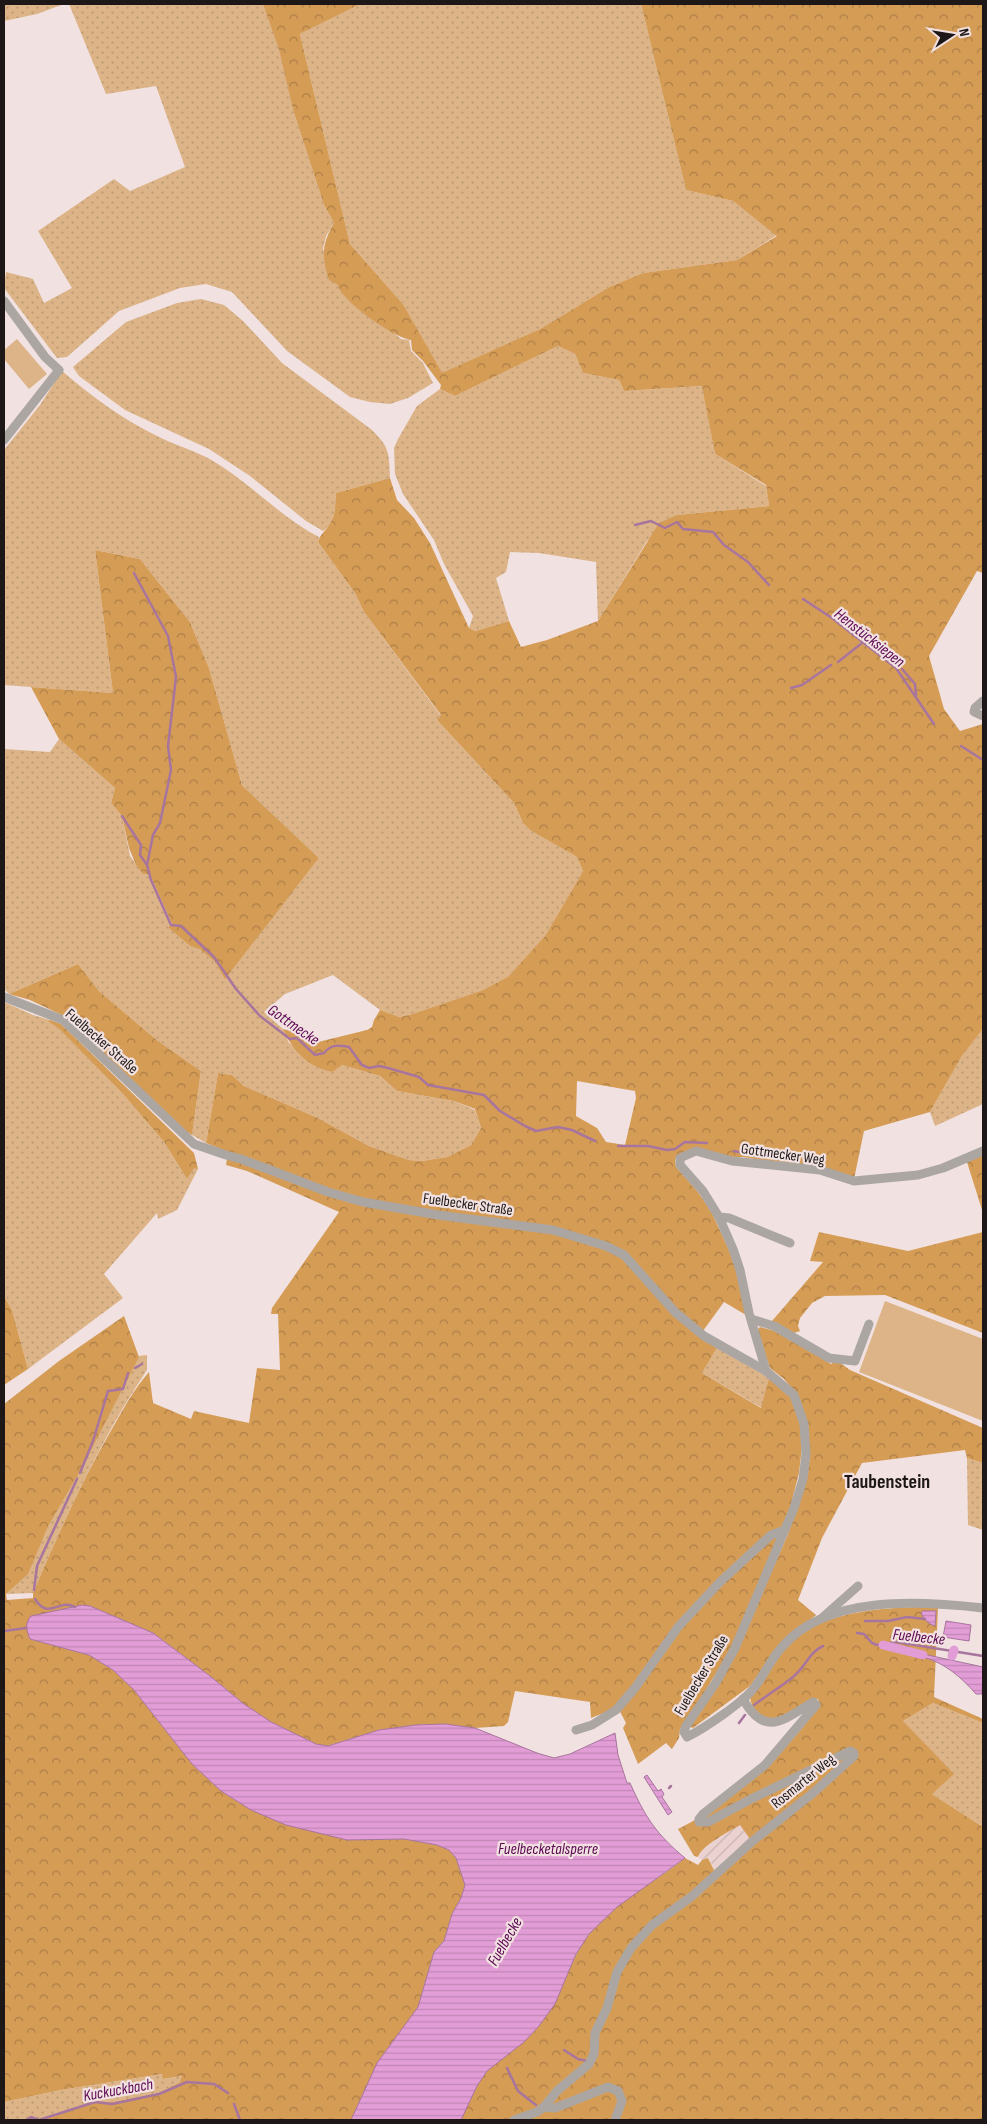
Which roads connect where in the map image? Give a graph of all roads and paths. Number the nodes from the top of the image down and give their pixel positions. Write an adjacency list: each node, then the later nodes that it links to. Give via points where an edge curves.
1 (4, 301): 2 (street, via 45,357 59,370)
2 (4, 440)
3 (983, 701): 4 (street, via 974,712)
4 (983, 716)
5 (4, 997): 11 (street, Fuelbecker Straße, via 63,1020 194,1144 363,1202 553,1230 606,1246 633,1263 675,1312 704,1336)
6 (983, 1151): 7 (street, Gottmecker Weg, via 918,1175 854,1181 820,1170 732,1161 696,1151 680,1158 680,1165 703,1191)
7 (719, 1217): 8 (street); 9 (street, Gottmecker Weg, via 740,1270)
8 (790, 1243)
9 (751, 1319): 10 (street, via 774,1326 829,1358 854,1360); 11 (street, Gottmecker Weg)
10 (869, 1324)
11 (766, 1372): 12 (street, Fuelbecker Straße, via 794,1395 806,1439 803,1479)
12 (785, 1530): 16 (street, Fuelbecker Straße, via 735,1648 686,1726 684,1732 687,1737); 17 (street, via 771,1535 719,1583 678,1627 616,1710 592,1725)
13 (858, 1586): 15 (street)
14 (983, 1608): 15 (street, Fuelbecker Straße, via 907,1603 871,1605)
15 (821, 1618): 16 (street, Fuelbecker Straße, via 782,1646 754,1688)
16 (743, 1698): 18 (street, Rosmarter Weg, via 758,1719 771,1723 813,1702 816,1705 765,1765 703,1814 699,1822 708,1822 850,1751 854,1756 691,1897 652,1925 631,1948 617,1972 607,2008 595,2033 594,2054 589,2064 557,2091)
17 (576, 1730)
18 (544, 2107): 19 (street, Rosmarter Weg); 20 (street, via 555,2108 608,2087 618,2091 622,2101)
19 (514, 2120)
20 (615, 2120)

